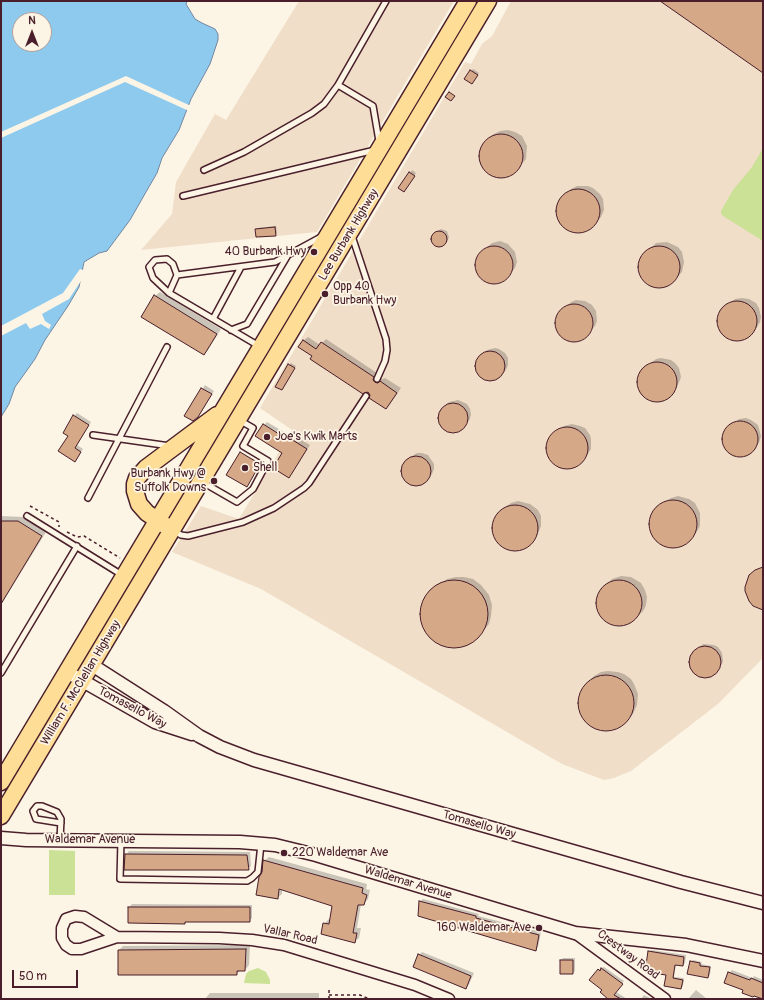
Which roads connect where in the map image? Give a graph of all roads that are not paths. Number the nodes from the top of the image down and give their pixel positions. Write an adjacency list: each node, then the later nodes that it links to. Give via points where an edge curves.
1 (386, 1): 4 (lane)
2 (468, 1): 5 (highway, Lee Burbank Highway)
3 (488, 1): 9 (highway, Lee Burbank Highway)
4 (338, 85): 5 (lane, via 373,106); 6 (lane, via 324,104 312,113 244,152)
5 (381, 149): 7 (lane); 8 (highway, Lee Burbank Highway)
6 (204, 170)
7 (183, 196)
8 (331, 231): 10 (lane); 17 (highway, Lee Burbank Highway)
9 (350, 232): 18 (lane, via 386,339 385,361); 21 (highway, Lee Burbank Highway)
10 (288, 255): 11 (lane, via 275,262); 15 (lane, via 247,324)
11 (242, 267): 12 (lane); 14 (lane)
12 (177, 275): 13 (lane); 13 (lane, via 173,264 167,259 155,260 149,267 153,278)
13 (169, 292): 14 (lane)
14 (213, 319): 15 (lane)
15 (231, 330): 17 (lane)
16 (168, 347): 23 (lane)
17 (262, 348): 20 (highway, Lee Burbank Highway)
18 (377, 379)
19 (366, 396): 29 (lane, via 304,488 270,510 243,522 188,536)
20 (223, 411): 24 (highway); 28 (highway, Lee Burbank Highway)
21 (239, 419): 25 (highway, Lee Burbank Highway); 25 (lane, via 253,428 242,446 268,461 253,488 237,502)
22 (93, 435): 23 (lane)
23 (119, 438): 24 (lane); 26 (lane)
24 (175, 447): 28 (highway, via 144,470 135,484 134,492 139,504)
25 (201, 481): 29 (highway, Lee Burbank Highway)
26 (88, 498)
27 (27, 516): 30 (lane)
28 (158, 520): 29 (highway); 31 (highway, Lee Burbank Highway)
29 (172, 530): 32 (highway, Lee Burbank Highway)
30 (76, 546): 33 (lane); 36 (lane)
31 (143, 546): 33 (highway, William F. McClellan Highway)
32 (160, 550): 34 (highway, William F. McClellan Highway)
33 (124, 576): 35 (highway, William F. McClellan Highway)
34 (92, 665): 37 (highway, William F. McClellan Highway); 38 (street, Tomasello Way)
35 (67, 672): 37 (street, Tomasello Way); 39 (highway, William F. McClellan Highway)
36 (1, 673)
37 (82, 681): 38 (street, Tomasello Way, via 155,722); 40 (highway, William F. McClellan Highway)
38 (199, 736): 46 (street, Tomasello Way, via 231,752 270,766)
39 (1, 782)
40 (1, 816)
41 (61, 823): 41 (lane, via 57,812 42,806 36,806 33,811 36,819); 43 (lane)
42 (1, 838): 43 (street, Waldemar Avenue)
43 (60, 840): 44 (street, Waldemar Avenue)
44 (121, 840): 45 (street, Waldemar Avenue); 45 (lane, via 120,880 247,880 258,872)
45 (262, 843): 47 (street, Waldemar Avenue, via 316,855)
46 (763, 903)
47 (575, 933): 49 (street, Waldemar Avenue, via 686,945); 51 (street, Crestway Road)
48 (117, 937): 48 (street, Vallar Road, via 84,917 75,916 66,920 62,928 62,938 66,945 76,950); 50 (street, Vallar Road, via 219,938 273,943 352,965)
49 (763, 961)
50 (449, 999)
51 (665, 999)

